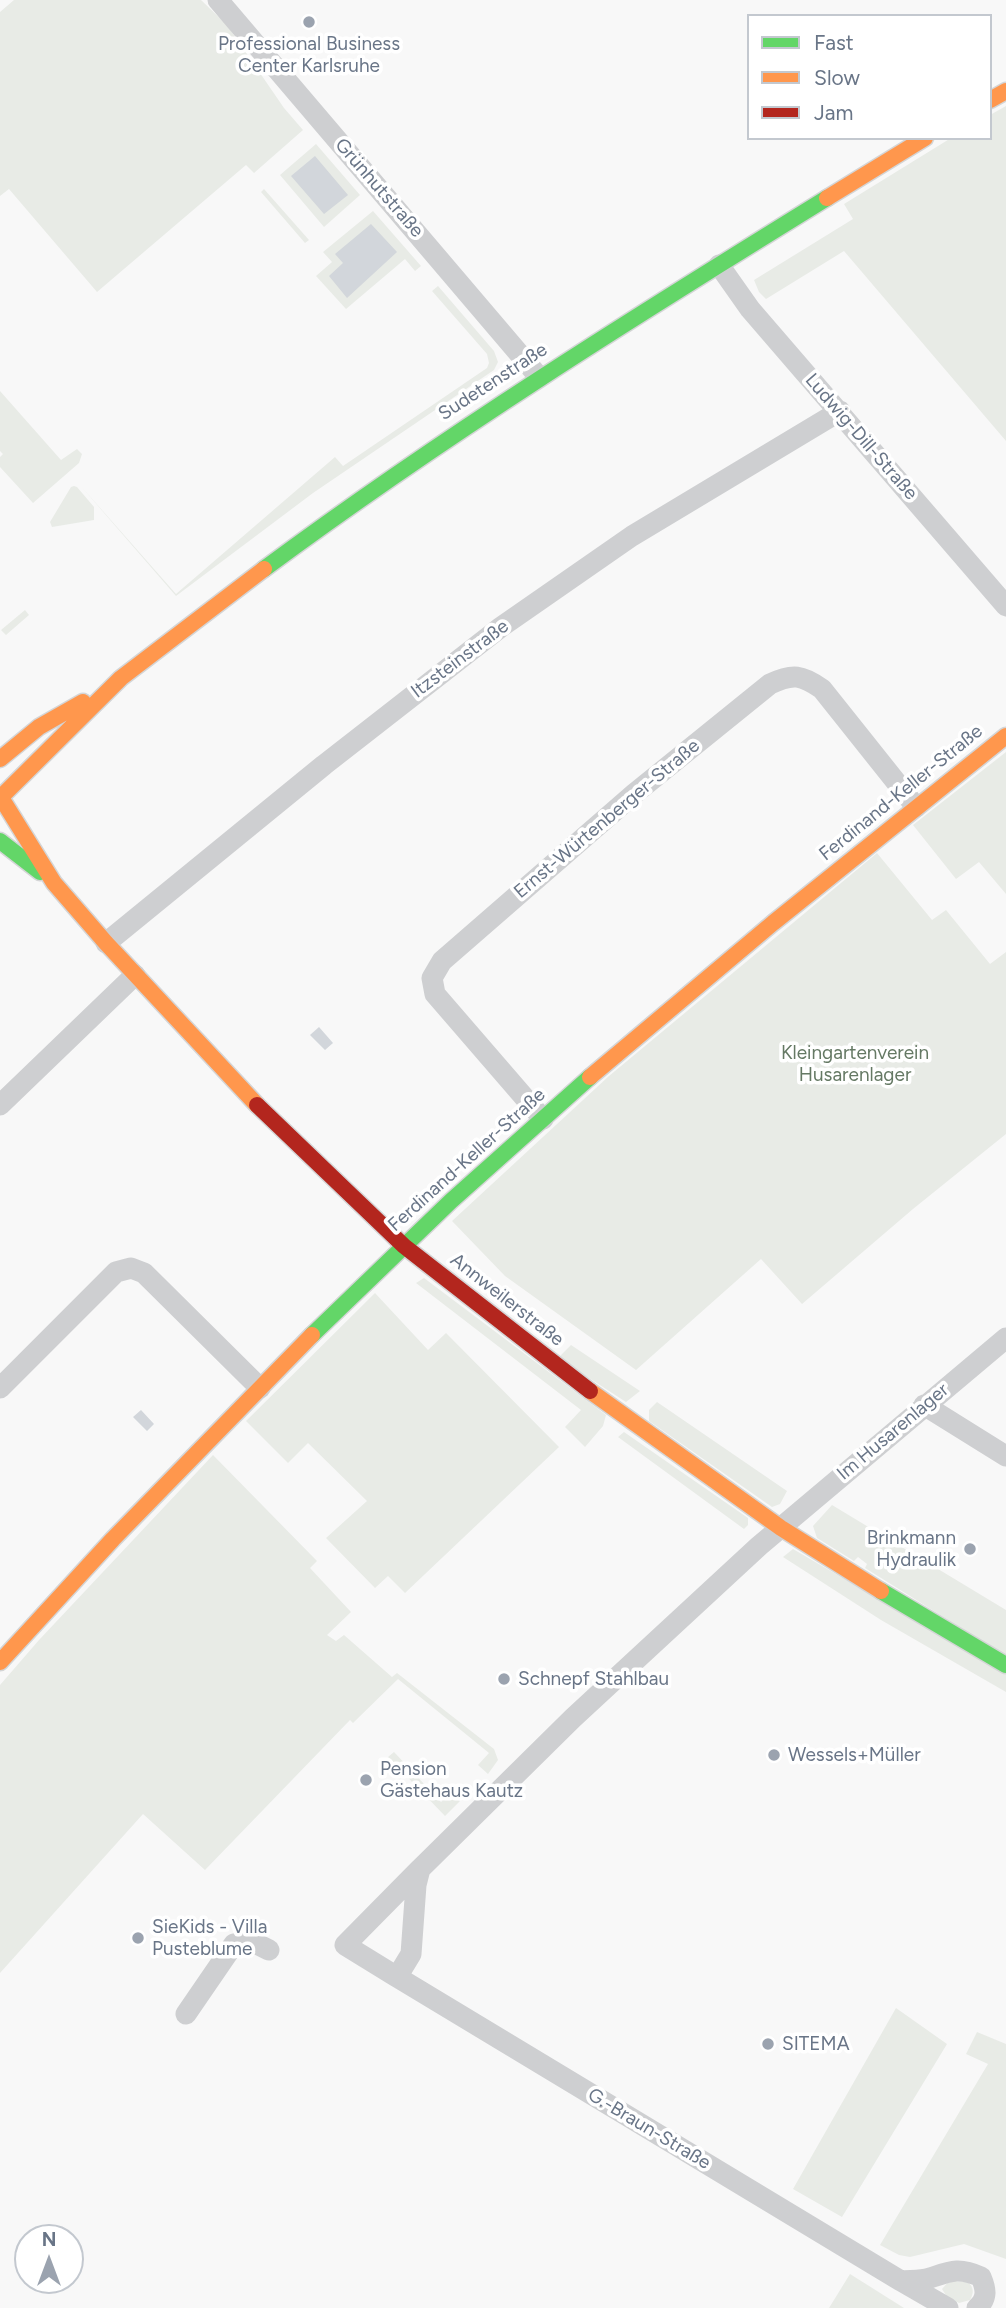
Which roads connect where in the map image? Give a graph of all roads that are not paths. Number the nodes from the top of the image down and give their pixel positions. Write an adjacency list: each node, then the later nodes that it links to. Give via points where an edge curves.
1 (218, 0): 4 (street, Grünhutstraße)
2 (922, 140): 3 (street, Sudetenstraße)
3 (719, 265): 4 (street, Sudetenstraße); 5 (street, Ludwig-Dill-Straße, via 750,309)
4 (539, 377): 7 (street, Sudetenstraße, via 344,509)
5 (840, 411): 6 (street, Ludwig-Dill-Straße); 14 (street, Itzsteinstraße, via 632,536 501,627)
6 (1006, 606)
7 (106, 692): 9 (street, Sudetenstraße, via 61,712); 10 (street, Sudetenstraße)
8 (1006, 736): 11 (street, Ferdinand-Keller-Straße)
9 (0, 759)
10 (0, 797): 13 (street, Annweilerstraße)
11 (916, 807): 17 (street, Ferdinand-Keller-Straße); 17 (street, Ernst-Würtenberger-Straße, via 822,689 807,678 793,676 770,684 634,794 442,961 432,978 435,994)
12 (0, 841): 13 (street, Annweilerstraße)
13 (54, 883): 14 (street, Annweilerstraße)
14 (106, 943): 15 (street, Annweilerstraße)
15 (135, 975): 16 (street); 18 (street, Annweilerstraße, via 270,1118)
16 (0, 1105)
17 (543, 1119): 18 (street, Ferdinand-Keller-Straße)
18 (404, 1246): 21 (street, Ferdinand-Keller-Straße); 24 (street, Annweilerstraße, via 595,1395)
19 (1006, 1338): 22 (street, Im Husarenlager)
20 (0, 1388): 21 (street, via 116,1272 131,1268 144,1273)
21 (260, 1388): 25 (street, Ferdinand-Keller-Straße)
22 (924, 1405): 23 (street); 24 (street, Im Husarenlager)
23 (1006, 1456)
24 (781, 1528): 26 (street, Annweilerstraße); 27 (street, G.-Braun-Straße, via 573,1718)
25 (0, 1662)
26 (1006, 1665)
27 (420, 1869): 29 (street, via 411,1954); 29 (street, G.-Braun-Straße, via 345,1945)
28 (269, 1950): 30 (street, via 253,1942 234,1944)
29 (397, 1977): 31 (street, G.-Braun-Straße)
30 (186, 2014)
31 (901, 2281): 32 (street, G.-Braun-Straße); 33 (street, via 966,2270 981,2277 986,2288)
32 (948, 2308)
33 (977, 2308)

